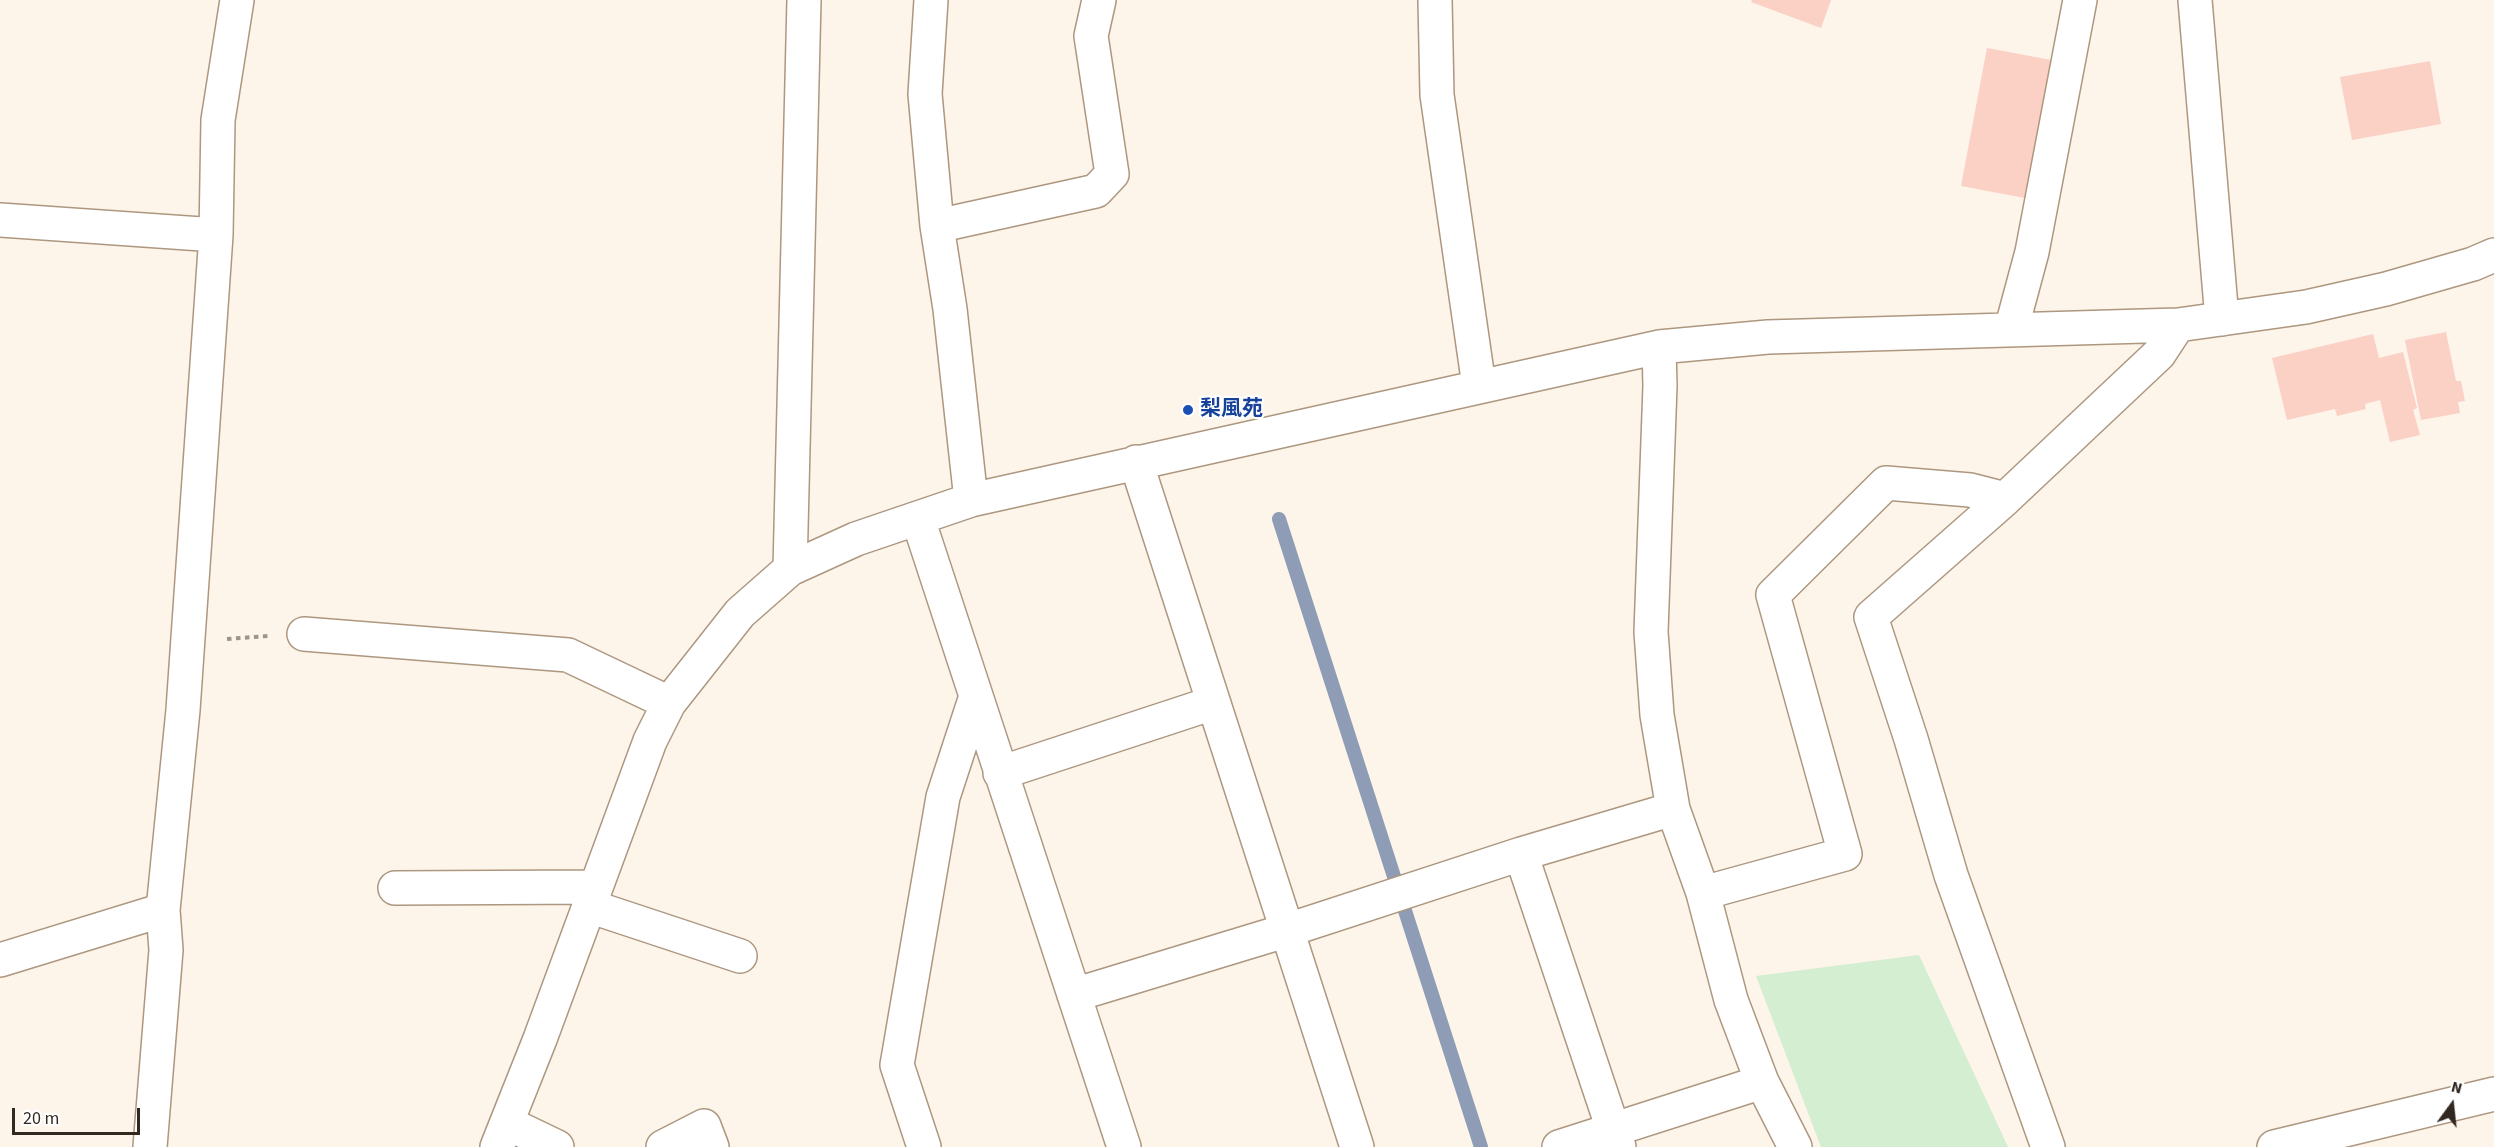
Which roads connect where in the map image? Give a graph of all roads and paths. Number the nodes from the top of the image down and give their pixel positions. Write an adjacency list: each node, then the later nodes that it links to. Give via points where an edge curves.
1 (237, 0): 10 (street, via 218,120)
2 (804, 0): 21 (street)
3 (930, 0): 9 (street, via 925,94)
4 (1099, 0): 9 (street, via 1091,36 1112,174 1096,191)
5 (1435, 0): 16 (street, via 1437,95)
6 (2080, 0): 14 (street, via 2032,252)
7 (2195, 0): 12 (street)
8 (0, 220): 10 (street)
9 (937, 226): 19 (street)
10 (216, 235): 23 (street)
11 (2494, 255): 12 (street, via 2386,289 2306,308)
12 (2222, 319): 13 (street)
13 (2178, 325): 14 (street); 18 (street, via 2159,354)
14 (2012, 330): 15 (street, via 1768,337)
15 (1659, 347): 16 (street); 28 (street, via 1651,632 1657,715)
16 (1479, 386): 17 (street)
17 (1136, 462): 19 (street); 26 (street)
18 (2005, 499): 31 (street, via 1970,490 1886,483 1773,594 1845,854); 51 (street, via 1871,617 1951,875)
19 (971, 500): 20 (street)
20 (918, 519): 21 (street, via 855,539); 24 (street)
21 (790, 569): 25 (street, via 740,612)
22 (304, 634): 23 (path); 25 (street, via 568,655)
23 (187, 642): 33 (street)
24 (976, 696): 27 (street); 46 (street, via 943,797 897,1065)
25 (669, 703): 32 (street, via 650,741)
26 (1214, 703): 27 (street); 34 (street)
27 (1000, 773): 37 (street)
28 (1673, 809): 29 (street); 31 (street)
29 (1521, 854): 34 (street); 41 (street)
30 (395, 888): 32 (street)
31 (1703, 893): 38 (street, via 1731,1000)
32 (592, 897): 35 (street); 40 (street)
33 (163, 910): 36 (street); 42 (street, via 166,950)
34 (1288, 930): 37 (street); 48 (street)
35 (740, 956)
36 (0, 960)
37 (1074, 994): 47 (street)
38 (1762, 1082): 41 (street); 50 (street)
39 (2494, 1094): 52 (street)
40 (502, 1135): 43 (street)
41 (1616, 1139): 49 (street)
42 (146, 1145)
43 (557, 1147)
44 (663, 1147): 45 (street, via 704,1126)
45 (711, 1147)
46 (924, 1147)
47 (1124, 1147)
48 (1357, 1147)
49 (1559, 1147)
50 (1795, 1147)
51 (2048, 1147)
52 (2274, 1147)

